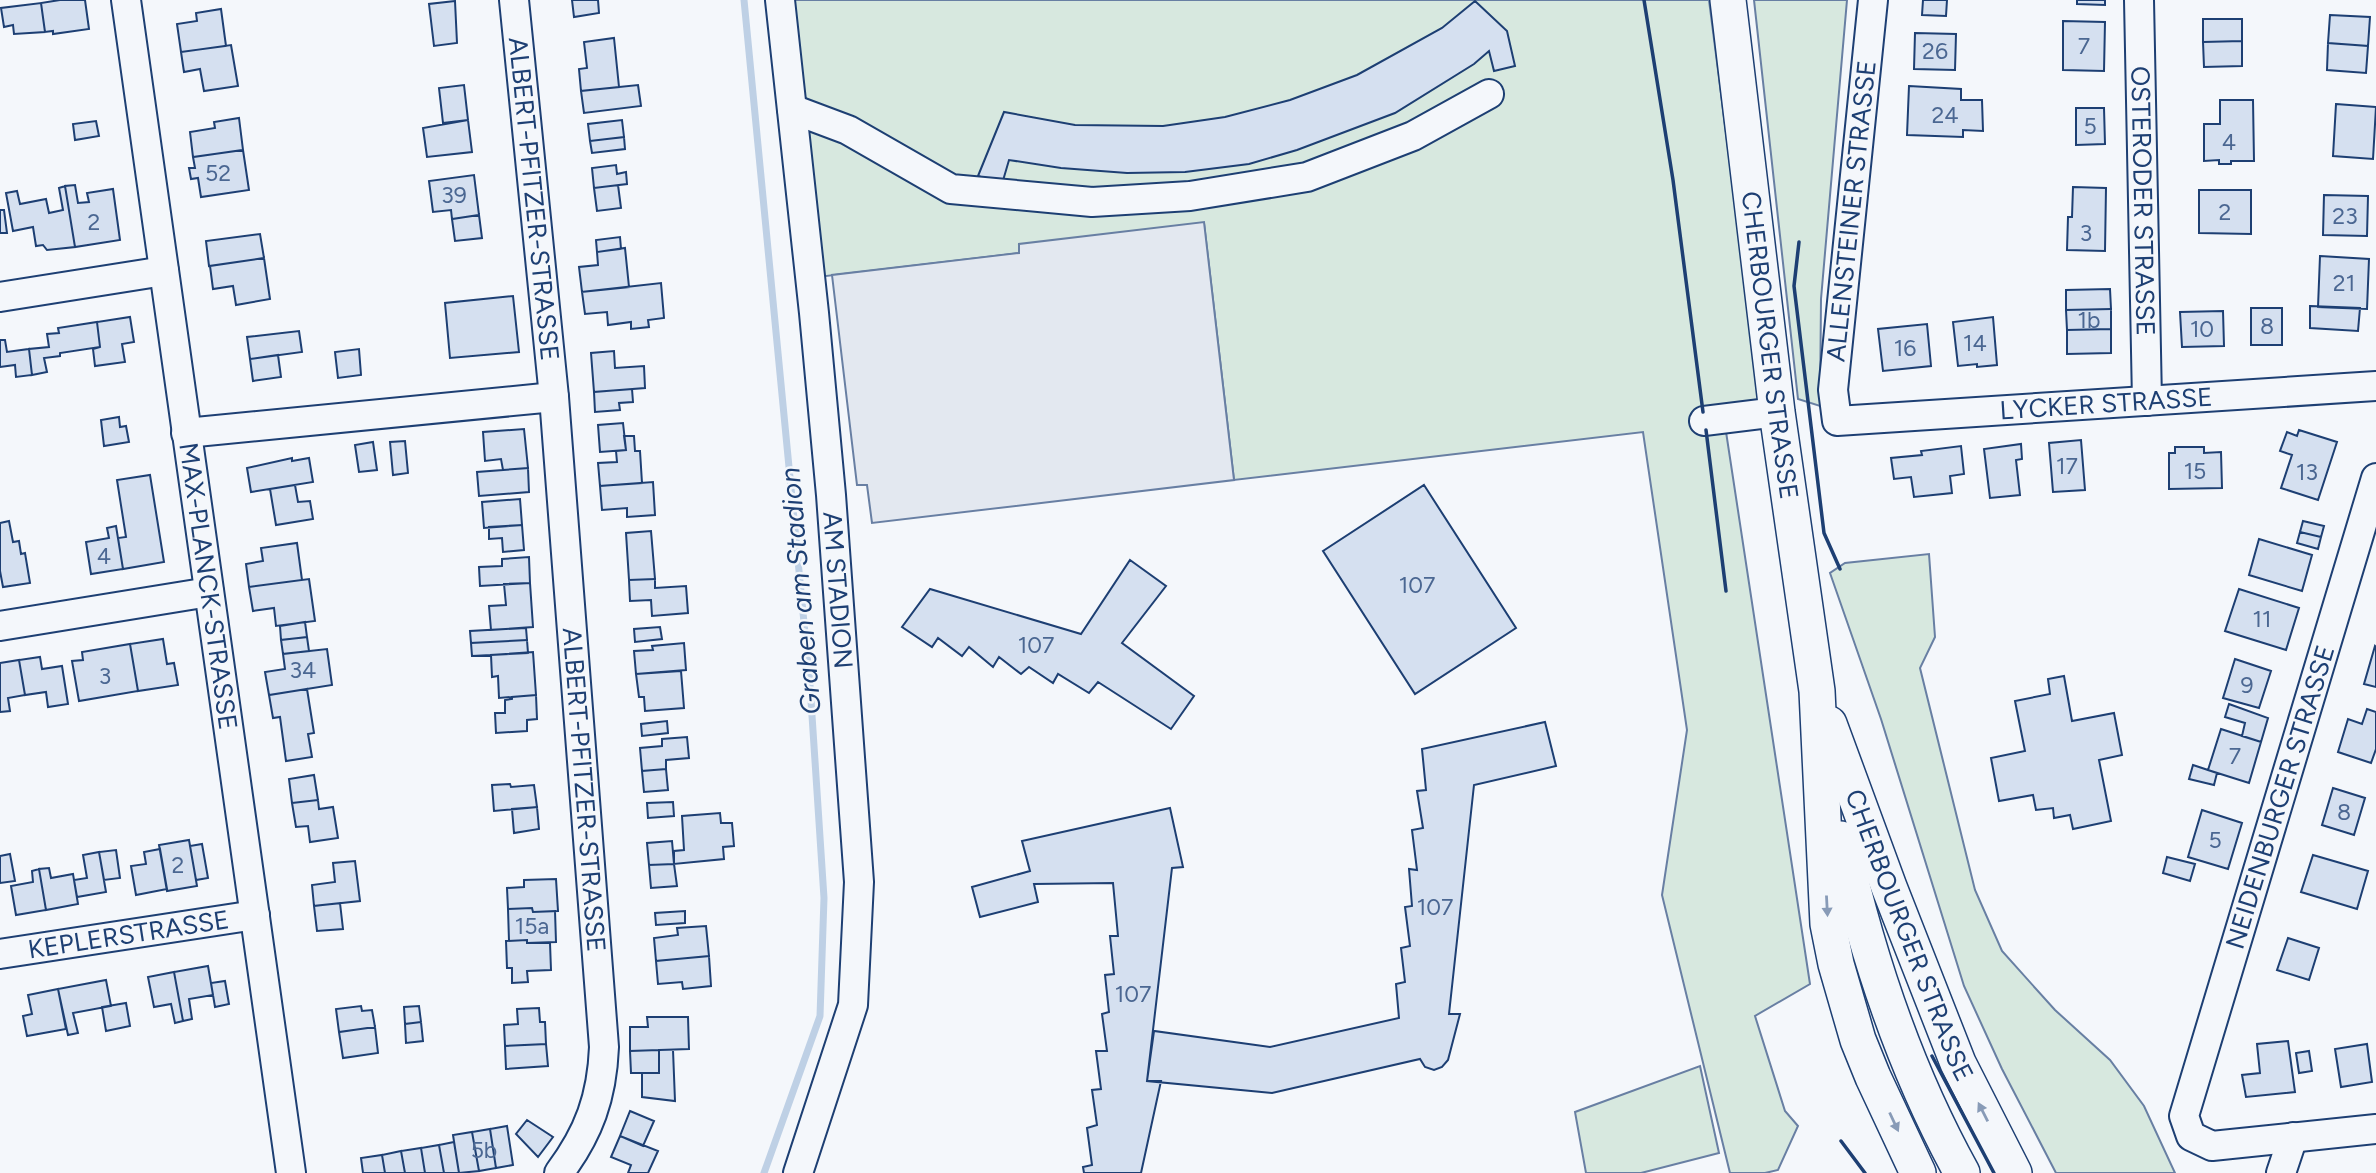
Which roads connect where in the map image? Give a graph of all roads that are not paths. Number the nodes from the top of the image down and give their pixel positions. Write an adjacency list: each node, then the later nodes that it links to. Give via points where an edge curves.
1 (126, 0): 9 (street, MAX-PLANCK-STRASSE)
2 (514, 0): 12 (street, ALBERT-PFITZER-STRASSE)
3 (780, 0): 8 (street, AM STADION)
4 (1728, 0): 14 (main road, CHERBOURGER STRASSE)
5 (1872, 0): 16 (street, ALLENSTEINER STRASSE, via 1833,390)
6 (2139, 0): 13 (street, OSTERODER STRASSE)
7 (1489, 94): 8 (street, via 1413,136 1307,177 1190,196 1093,202 951,189 848,130)
8 (792, 109): 28 (street, AM STADION, via 831,495 859,882 853,1005)
9 (164, 271): 10 (street); 17 (street, MAX-PLANCK-STRASSE)
10 (0, 297)
11 (2376, 386): 13 (street, LYCKER STRASSE)
12 (554, 397): 17 (street, ALBERT-PFITZER-STRASSE); 27 (street, ALBERT-PFITZER-STRASSE, via 604,1047 603,1074 589,1124)
13 (2147, 401): 16 (street, LYCKER STRASSE)
14 (1777, 412): 15 (street); 21 (main road, CHERBOURGER STRASSE)
15 (1704, 421)
16 (1837, 421)
17 (187, 433): 19 (street, MAX-PLANCK-STRASSE)
18 (2376, 478): 25 (street, NEIDENBURGER STRASSE, via 2184,1116 2191,1136 2212,1146)
19 (209, 592): 20 (street); 22 (street, MAX-PLANCK-STRASSE)
20 (0, 626)
21 (1817, 691): 29 (main road, CHERBOURGER STRASSE, one-way to 29, via 1828,924 1836,964 1868,1065); 30 (main road, via 1840,838 1871,958 1909,1064); 31 (main road, CHERBOURGER STRASSE, one-way to 21, via 1958,1063)
22 (255, 915): 23 (street, KEPLERSTRASSE); 26 (street, MAX-PLANCK-STRASSE)
23 (0, 954)
24 (2376, 1129): 25 (street)
25 (2293, 1137): 32 (street)
26 (291, 1173)
27 (559, 1173)
28 (798, 1173)
29 (1918, 1173)
30 (1962, 1173)
31 (2014, 1173)
32 (2281, 1173)

